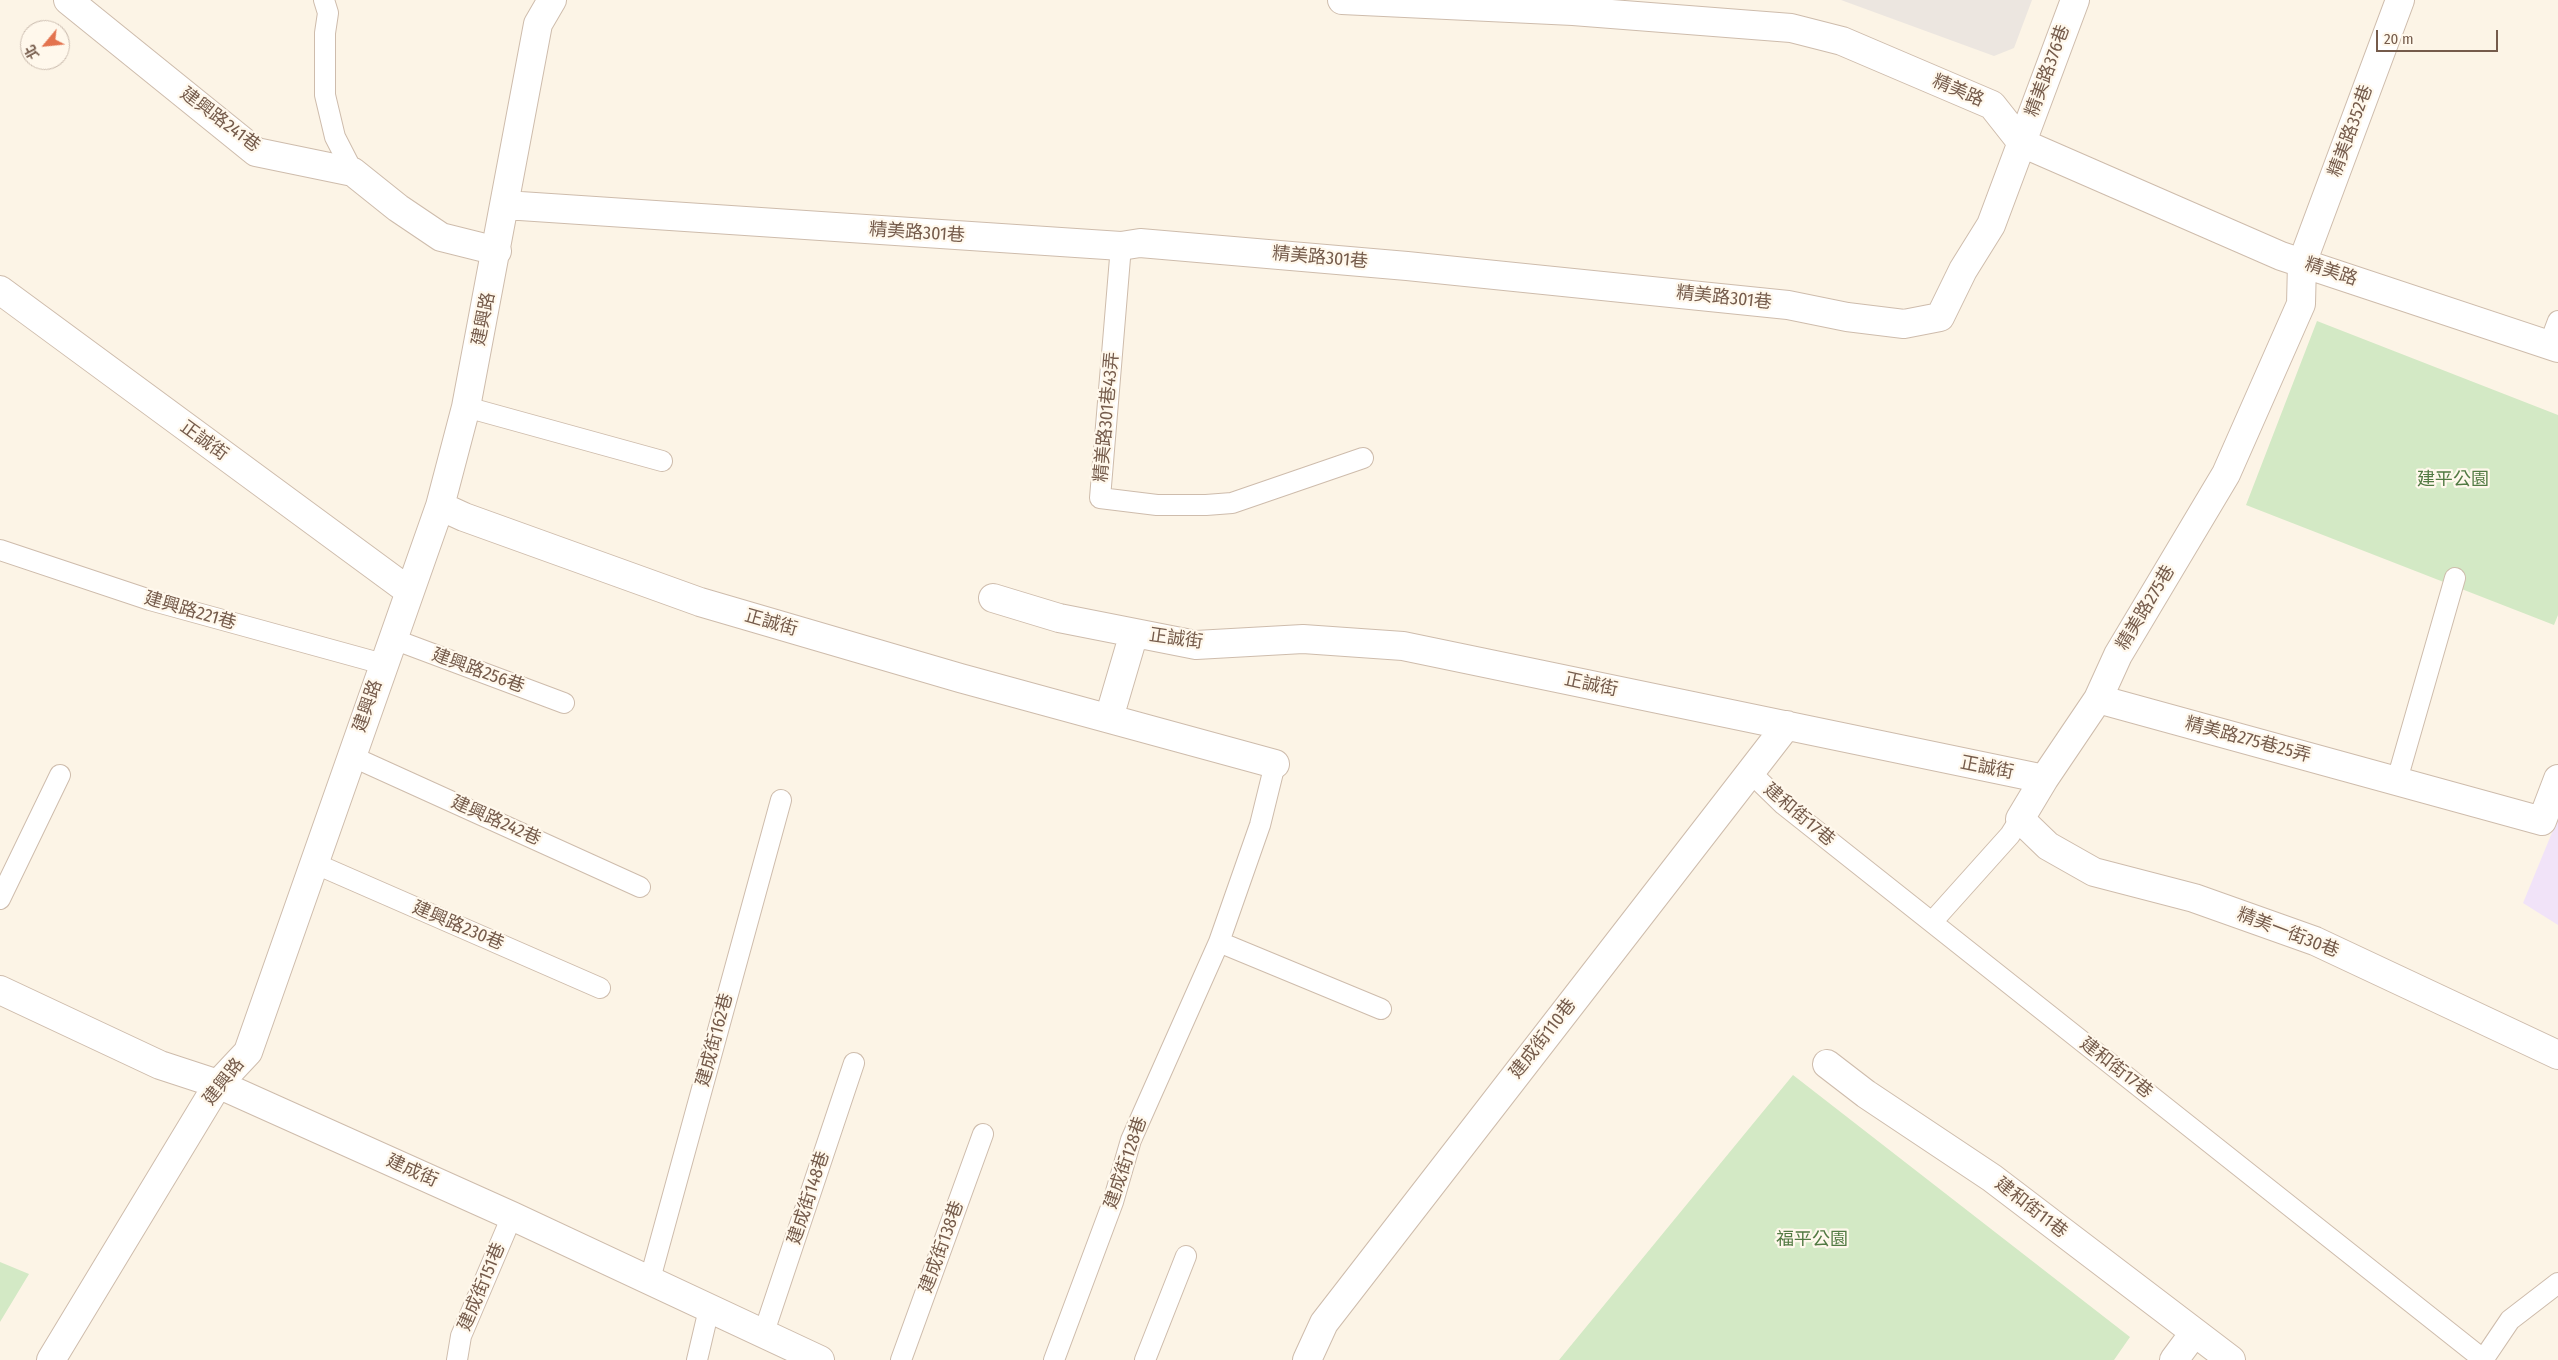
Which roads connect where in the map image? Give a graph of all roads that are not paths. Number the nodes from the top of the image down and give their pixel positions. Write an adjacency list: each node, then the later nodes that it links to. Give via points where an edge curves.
1 (68, 0): 8 (street, 建興路241巷, via 256,152)
2 (324, 0): 8 (lane, via 328,13 325,95 335,137)
3 (552, 0): 9 (street, 建興路, via 538,24)
4 (1342, 0): 7 (street, 精美路, via 1573,10 1791,28 1842,41 1992,105)
5 (2075, 0): 7 (street, 精美路376巷)
6 (2400, 0): 12 (street, 精美路352巷)
7 (2022, 143): 10 (street, 精美路301巷, via 1991,225 1963,270 1940,317 1904,324 1788,305 1590,284 1140,243); 12 (street, 精美路)
8 (353, 172): 11 (street, 建興路241巷, via 441,237)
9 (506, 205): 10 (street, 精美路301巷); 11 (street, 建興路)
10 (1122, 246): 16 (lane, 精美路301巷43弄, via 1100,498 1156,505 1232,503)
11 (497, 251): 15 (street, 建興路)
12 (2302, 263): 14 (street, 精美路); 26 (street, 精美路275巷, via 2301,304 2226,474 2118,655)
13 (0, 290): 21 (street, 正誠街)
14 (2555, 338)
15 (466, 406): 17 (lane); 18 (street, 建興路)
16 (1362, 458)
17 (662, 461)
18 (440, 506): 21 (street, 建興路); 28 (street, 正誠街, via 700,602)
19 (0, 550): 25 (lane, 建興路221巷, via 150,600)
20 (2455, 578): 36 (lane)
21 (409, 591): 24 (street, 建興路)
22 (993, 598): 23 (street, 正誠街, via 1059,618)
23 (1134, 633): 28 (street, 正誠街); 29 (street, 正誠街, via 1196,645 1303,639 1403,646)
24 (393, 639): 25 (street, 建興路); 27 (lane, 建興路256巷)
25 (383, 664): 30 (street, 建興路)
26 (2098, 699): 34 (street, 精美路275巷); 36 (street, 精美路275巷25弄)
27 (564, 703)
28 (1109, 718): 31 (street, 正誠街)
29 (1788, 725): 32 (street, 建成街110巷); 34 (street, 正誠街)
30 (351, 756): 39 (street, 建興路); 40 (lane, 建興路242巷)
31 (1275, 764): 43 (lane, 建成街128巷, via 1260,825)
32 (1750, 772): 42 (lane, 建和街17巷, via 1784,805); 66 (street, 建成街110巷, via 1324,1323)
33 (60, 775): 41 (lane)
34 (2044, 779): 38 (street, 精美路275巷)
35 (2558, 779): 36 (street, 精美路275巷25弄, via 2542,821)
36 (2397, 780)
37 (781, 800): 54 (lane, 建成街162巷)
38 (2020, 819): 42 (lane, 精美路275巷, via 2010,835); 47 (street, 精美一街30巷, via 2048,846 2094,872 2194,898 2315,941)
39 (316, 864): 44 (lane, 建興路230巷); 50 (street, 建興路, via 248,1052)
40 (640, 887)
41 (0, 899)
42 (1932, 922): 69 (lane, 建和街17巷)
43 (1219, 942): 46 (lane); 64 (lane, 建成街128巷, via 1131,1140 1113,1202)
44 (600, 988)
45 (0, 990): 50 (street, 建成街, via 160,1065)
46 (1382, 1009)
47 (2558, 1055)
48 (854, 1063): 57 (lane, 建成街148巷)
49 (1827, 1064): 58 (street, 建和街11巷, via 1866,1094 1992,1178)
50 (218, 1084): 52 (street, 建成街); 59 (street, 建興路)
51 (983, 1134): 63 (lane, 建成街138巷)
52 (512, 1216): 54 (street, 建成街); 60 (lane, 建成街151巷, via 461,1336)
53 (1186, 1256): 65 (lane)
54 (650, 1279): 56 (street, 建成街)
55 (2558, 1283): 69 (lane, via 2510,1320)
56 (709, 1309): 57 (street, 建成街); 61 (lane)
57 (764, 1332): 62 (street, 建成街)
58 (2194, 1333): 67 (street); 68 (street, 建和街11巷)
59 (51, 1360)
60 (456, 1360)
61 (697, 1360)
62 (820, 1360)
63 (901, 1360)
64 (1054, 1360)
65 (1145, 1360)
66 (1307, 1360)
67 (2174, 1360)
68 (2230, 1360)
69 (2484, 1360)

